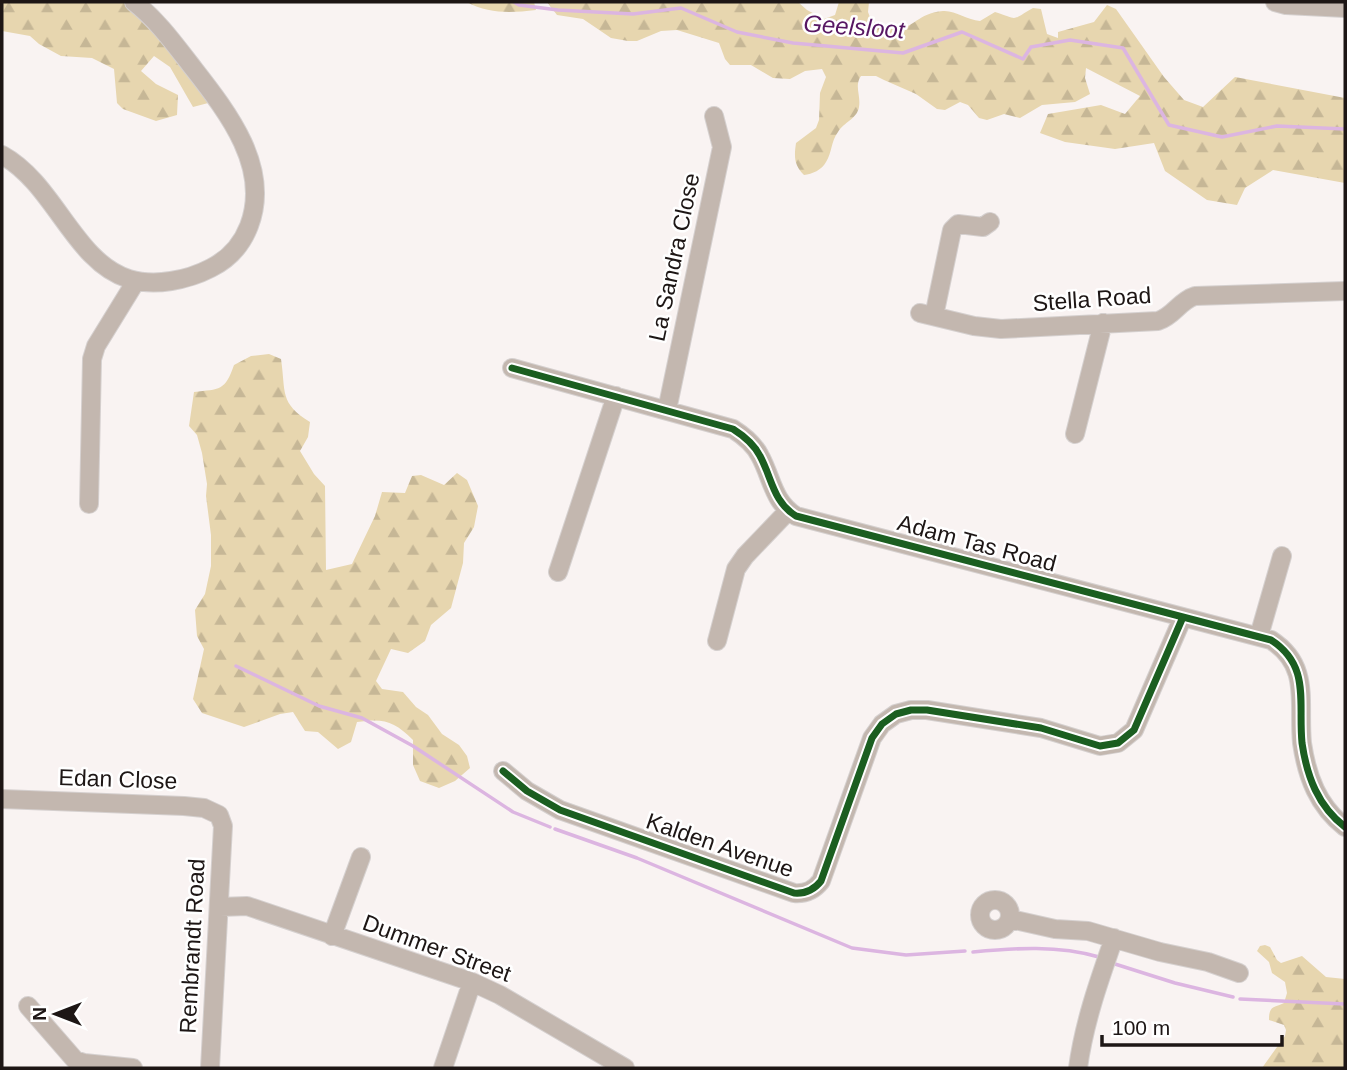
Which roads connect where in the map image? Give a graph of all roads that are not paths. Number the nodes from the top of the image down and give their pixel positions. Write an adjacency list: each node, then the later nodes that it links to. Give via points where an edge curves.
1 (134, 2): 7 (street, via 210,89 235,128 252,167 256,191 244,237 223,261 188,277)
2 (1275, 2): 3 (street)
3 (1345, 8)
4 (713, 116): 12 (street, La Sandra Close, via 722,147)
5 (2, 155): 7 (street, via 36,182 102,264)
6 (990, 222): 9 (street, Stella Road, via 983,227 958,224 952,230 927,314 1001,329)
7 (136, 281): 14 (street, via 92,359)
8 (1345, 291): 9 (street, Stella Road, via 1195,296 1164,319)
9 (1103, 323): 13 (street)
10 (512, 368): 11 (street)
11 (616, 396): 12 (street); 17 (street)
12 (667, 410): 15 (street, via 724,425 741,435 761,457 776,497)
13 (1075, 434)
14 (89, 503)
15 (788, 511): 18 (street, Adam Tas Road); 20 (street, via 736,569)
16 (1282, 556): 19 (street)
17 (558, 572)
18 (1183, 617): 19 (street, Adam Tas Road); 21 (street, Kalden Avenue, via 1134,730 1118,743 1100,746 1041,728 927,710 889,718 868,746 821,881 805,892 789,891 560,810 520,776)
19 (1259, 636): 24 (street, Adam Tas Road, via 1279,645 1293,660 1300,683 1309,774 1321,803)
20 (717, 641)
21 (503, 771)
22 (2, 799): 23 (street, Edan Close, via 204,808 219,815)
23 (223, 826): 26 (street, Rembrandt Road)
24 (1345, 827)
25 (361, 857): 28 (street)
26 (220, 907): 28 (street, Dummer Street, via 247,906); 34 (street, Rembrandt Road)
27 (1010, 919): 29 (street)
28 (332, 936): 31 (street, Dummer Street)
29 (1114, 938): 30 (street); 37 (street, via 1087,1018)
30 (1239, 973)
31 (472, 982): 35 (street); 36 (street, Dummer Street)
32 (28, 1006): 33 (street, via 75,1060)
33 (133, 1068)
34 (209, 1068)
35 (443, 1068)
36 (625, 1068)
37 (1078, 1068)

